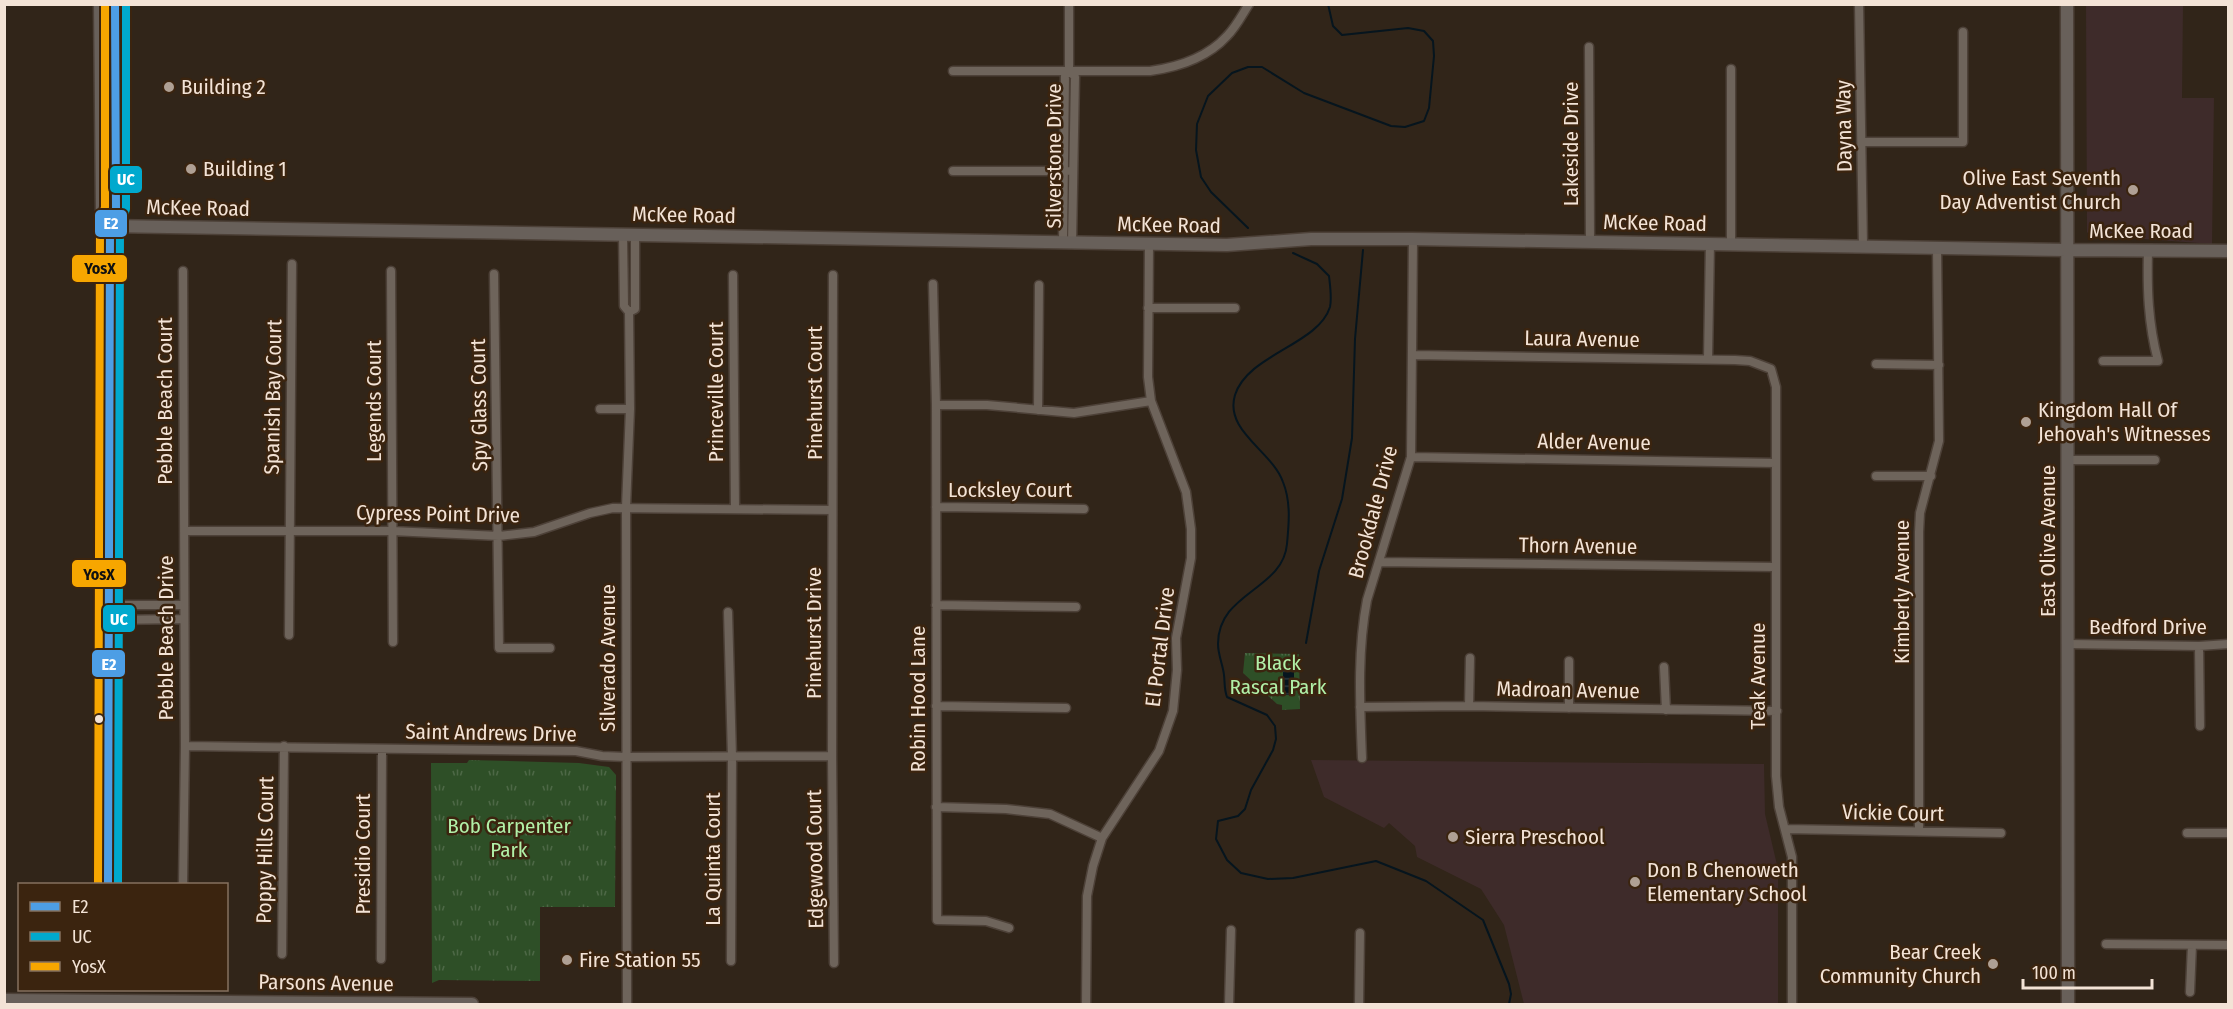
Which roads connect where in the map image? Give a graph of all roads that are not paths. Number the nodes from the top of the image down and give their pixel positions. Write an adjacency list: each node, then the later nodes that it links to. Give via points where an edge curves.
1 (100, 4): 17 (street, via 102,210)
2 (106, 4): 9 (street, via 107,28)
3 (115, 4): 9 (street)
4 (1069, 4): 11 (street, Silverstone Drive)
5 (1249, 4): 11 (street, via 1228,36 1208,53 1177,67 1150,71)
6 (1859, 4): 14 (street, Dayna Way)
7 (2067, 4): 27 (street, East Olive Avenue)
8 (1963, 32): 14 (street, via 1963,142)
9 (115, 41): 17 (street, via 116,209)
10 (1589, 47): 20 (street, Lakeside Drive)
11 (1069, 69): 13 (street); 16 (street, Silverstone Drive, via 1065,75)
12 (1731, 69): 24 (street)
13 (953, 71)
14 (1863, 142): 25 (street, Dayna Way)
15 (953, 171): 16 (street)
16 (1068, 171): 21 (street, Silverstone Drive)
17 (110, 226): 18 (street, McKee Road); 68 (street)
18 (629, 234): 21 (street, McKee Road); 49 (street, Silverado Avenue, via 635,309 629,312)
19 (1413, 239): 20 (street, McKee Road); 23 (street, McKee Road); 40 (street, Brookdale Drive)
20 (1590, 241): 22 (street, McKee Road)
21 (1067, 242): 23 (street, McKee Road)
22 (1710, 243): 24 (street, McKee Road); 41 (street)
23 (1149, 244): 38 (street, El Portal Drive)
24 (1731, 244): 25 (street, McKee Road)
25 (1863, 246): 26 (street, McKee Road)
26 (1937, 248): 27 (street, McKee Road); 45 (street, Kimberly Avenue)
27 (2066, 250): 28 (street, McKee Road); 52 (street, East Olive Avenue)
28 (2148, 250): 29 (street, McKee Road); 43 (street, via 2150,331 2158,361)
29 (2229, 251)
30 (292, 264): 63 (street, Spanish Bay Court)
31 (391, 271): 64 (street, Legends Court)
32 (183, 272): 62 (street, Pebble Beach Court)
33 (494, 274): 65 (street, Spy Glass Court)
34 (733, 275): 60 (street, Princeville Court)
35 (833, 275): 61 (street, Pinehurst Court)
36 (933, 284): 47 (street, Robin Hood Lane)
37 (1039, 285): 50 (street)
38 (1148, 308): 39 (street); 46 (street, El Portal Drive)
39 (1235, 308)
40 (1413, 355): 41 (street, Laura Avenue); 51 (street, Brookdale Drive)
41 (1708, 359): 42 (street, Laura Avenue)
42 (1750, 361): 54 (street, Teak Avenue, via 1771,369 1776,387)
43 (2103, 361)
44 (1876, 364): 45 (street)
45 (1939, 365): 56 (street, Kimberly Avenue, via 1939,441)
46 (1151, 401): 50 (street, via 1074,413); 105 (street, El Portal Drive, via 1186,492 1191,558 1176,638 1173,711 1159,751)
47 (936, 405): 50 (street); 58 (street, Robin Hood Lane)
48 (600, 410): 49 (street)
49 (630, 410): 57 (street, Silverado Avenue)
50 (1038, 410)
51 (1411, 457): 54 (street, Alder Avenue); 66 (street, Brookdale Drive)
52 (2067, 460): 53 (street); 77 (street, East Olive Avenue)
53 (2155, 460)
54 (1776, 463): 67 (street, Teak Avenue)
55 (1876, 476): 56 (street)
56 (1931, 476): 101 (street, Kimberly Avenue, via 1920,513 1919,532)
57 (626, 507): 60 (street, Cypress Point Drive); 65 (street, Cypress Point Drive, via 590,513 534,532); 96 (street, Silverado Avenue)
58 (936, 507): 59 (street, Locksley Court); 70 (street, Robin Hood Lane)
59 (1084, 508)
60 (735, 509): 61 (street, Cypress Point Drive)
61 (832, 510): 95 (street, Pinehurst Drive)
62 (184, 531): 63 (street, Cypress Point Drive); 69 (street, Pebble Beach Drive)
63 (289, 531): 64 (street, Cypress Point Drive); 75 (street, Spanish Bay Court)
64 (392, 531): 65 (street, Cypress Point Drive); 76 (street, Legends Court)
65 (499, 536): 80 (street, Spy Glass Court, via 499,648)
66 (1379, 562): 67 (street, Thorn Avenue); 86 (street, Brookdale Drive, via 1367,600 1361,641)
67 (1776, 567): 90 (street, Teak Avenue)
68 (110, 605): 69 (street); 74 (street)
69 (184, 605): 73 (street, Pebble Beach Drive)
70 (936, 605): 71 (street); 84 (street, Robin Hood Lane)
71 (1076, 607)
72 (728, 612): 97 (street, La Quinta Court)
73 (184, 619): 74 (street); 92 (street, Pebble Beach Drive)
74 (110, 620): 106 (street)
75 (289, 635)
76 (393, 642)
77 (2068, 644): 79 (street, Bedford Drive); 127 (street, East Olive Avenue)
78 (2229, 644): 79 (street, Bedford Drive)
79 (2199, 646): 91 (street)
80 (550, 648)
81 (1470, 658): 85 (street)
82 (1569, 661): 88 (street)
83 (1664, 667): 89 (street)
84 (936, 706): 87 (street); 99 (street, Robin Hood Lane)
85 (1469, 706): 86 (street, Madroan Avenue); 88 (street, Madroan Avenue)
86 (1360, 707): 98 (street, Brookdale Drive)
87 (1066, 708)
88 (1569, 708): 89 (street, Madroan Avenue)
89 (1666, 710): 90 (street, Madroan Avenue)
90 (1776, 711): 100 (street, Teak Avenue, via 1777,783)
91 (2200, 726)
92 (185, 746): 93 (street, Saint Andrews Drive); 107 (street, Pebble Beach Drive)
93 (284, 747): 94 (street, Saint Andrews Drive); 114 (street, Poppy Hills Court)
94 (382, 750): 96 (street, Saint Andrews Drive, via 576,751); 115 (street, Presidio Court)
95 (832, 756): 97 (street, Saint Andrews Drive); 117 (street, Edgewood Court)
96 (626, 757): 97 (street, Saint Andrews Drive); 122 (street, Silverado Avenue)
97 (732, 758): 116 (street, La Quinta Court)
98 (1362, 758)
99 (936, 807): 105 (street, via 1006,808 1050,814); 108 (street, Robin Hood Lane, via 937,920 986,921)
100 (1785, 829): 101 (street, Vickie Court); 126 (street, Teak Avenue, via 1792,857)
101 (1919, 831): 102 (street, Vickie Court)
102 (2001, 833)
103 (2187, 833): 104 (street)
104 (2229, 833)
105 (1102, 838): 123 (street, El Portal Drive, via 1087,896)
106 (108, 883)
107 (183, 883)
108 (1009, 928)
109 (1231, 930): 124 (street)
110 (1360, 933): 125 (street)
111 (2106, 944): 112 (street)
112 (2192, 945): 113 (street); 118 (street)
113 (2229, 945)
114 (282, 954)
115 (381, 960)
116 (731, 960)
117 (834, 963)
118 (2190, 992)
119 (107, 998): 120 (street, Parsons Avenue); 121 (street, Parsons Avenue)
120 (4, 1000)
121 (472, 1005)
122 (627, 1005)
123 (1086, 1005)
124 (1229, 1005)
125 (1359, 1005)
126 (1792, 1005)
127 (2068, 1005)

